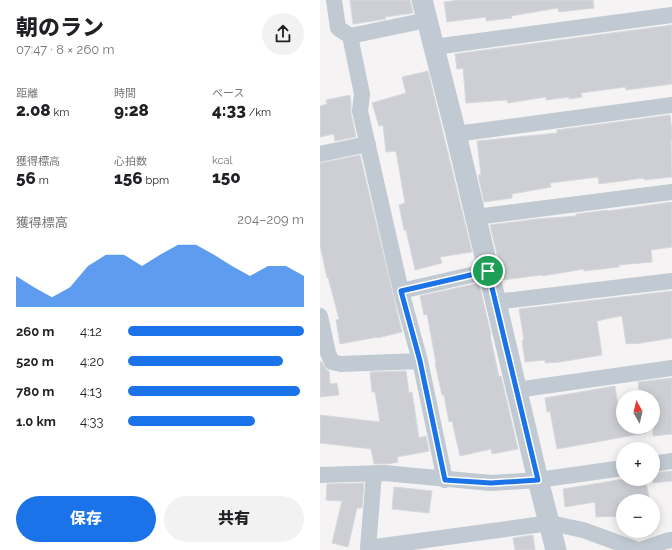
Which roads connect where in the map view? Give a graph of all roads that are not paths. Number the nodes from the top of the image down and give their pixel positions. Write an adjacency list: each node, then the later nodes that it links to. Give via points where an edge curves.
1 (334, 0): 4 (street, via 338,28)
2 (425, 10): 4 (street); 5 (street)
3 (672, 15): 5 (street)
4 (350, 36): 8 (street, via 362,94 360,111)
5 (434, 47): 7 (street)
6 (672, 105): 7 (street)
7 (456, 134): 11 (street)
8 (368, 144): 9 (street); 14 (street)
9 (320, 154)
10 (672, 192): 11 (street)
11 (476, 217): 12 (street)
12 (488, 271): 14 (street); 15 (street)
13 (672, 281): 15 (street)
14 (401, 291): 17 (street)
15 (495, 302): 19 (street)
16 (320, 316): 17 (street, via 332,362 341,364)
17 (420, 361): 25 (street)
18 (672, 368): 19 (street)
19 (516, 390): 26 (street)
20 (672, 462): 21 (street)
21 (660, 463)
22 (616, 469): 26 (street)
23 (374, 474): 24 (street); 25 (street); 29 (street)
24 (320, 475)
25 (445, 480): 26 (street, via 491,483)
26 (538, 480): 27 (street)
27 (550, 523): 29 (street); 30 (street); 31 (street, via 583,530)
28 (672, 540): 31 (street)
29 (368, 549)
30 (556, 550)
31 (639, 550)

